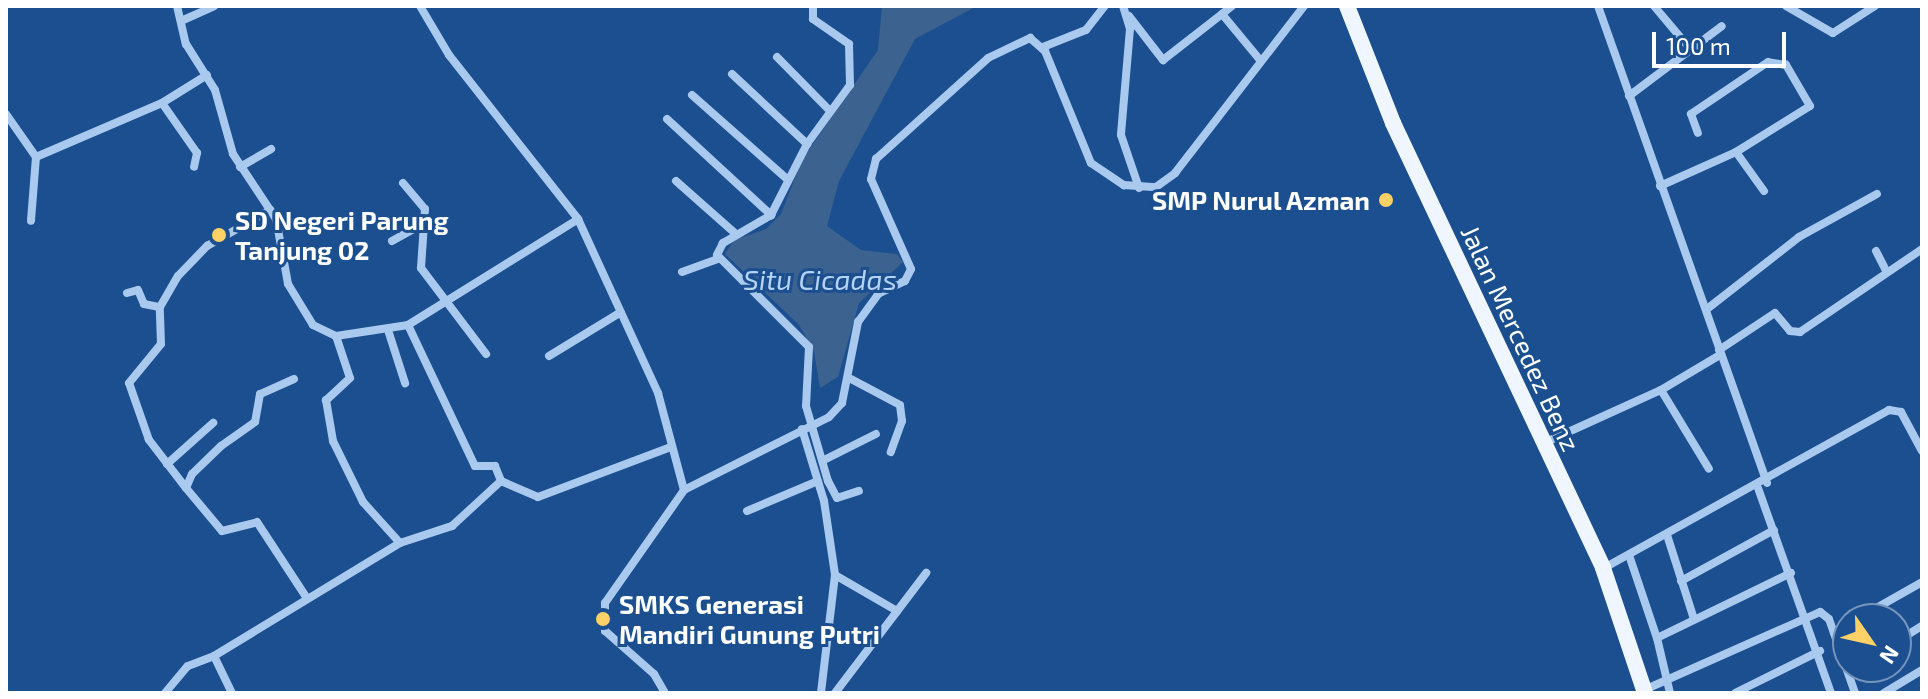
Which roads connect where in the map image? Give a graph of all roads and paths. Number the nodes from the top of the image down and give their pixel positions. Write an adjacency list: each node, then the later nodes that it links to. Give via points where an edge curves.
1 (177, 6): 16 (street)
2 (214, 6): 16 (street)
3 (420, 6): 46 (street, via 449,55)
4 (813, 6): 27 (street, via 813,19 849,44 852,80)
5 (1105, 6): 18 (street, via 1086,30)
6 (1123, 6): 15 (street)
7 (1232, 6): 14 (street)
8 (1304, 6): 21 (street)
9 (1347, 6): 74 (main road, Jalan Mercedez Benz, via 1393,123)
10 (1598, 6): 25 (street)
11 (1654, 6): 19 (street)
12 (1875, 6): 13 (street, via 1833,33)
13 (1793, 7)
14 (1222, 14): 15 (street, via 1166,60); 21 (street)
15 (1129, 16): 41 (street, via 1120,121)
16 (181, 21): 23 (street, via 186,44)
17 (1722, 26): 19 (street)
18 (1043, 47): 41 (street, via 1091,163); 68 (street, via 1023,38 988,58 876,159 871,179 911,269 905,281 878,294 863,312 854,333)
19 (1692, 51): 25 (street)
20 (777, 57): 27 (street)
21 (1260, 60): 41 (street, via 1175,173 1162,185)
22 (732, 74): 31 (street)
23 (207, 75): 26 (street); 36 (street)
24 (692, 95): 37 (street)
25 (1629, 96): 40 (street)
26 (162, 103): 34 (street); 35 (street, via 197,153)
27 (829, 110): 31 (street)
28 (6, 114): 34 (street)
29 (667, 119): 45 (street)
30 (1698, 133): 33 (street, via 1691,114 1762,64 1782,61 1810,109)
31 (807, 144): 37 (street)
32 (271, 149): 36 (street)
33 (1736, 152): 40 (street); 42 (street)
34 (36, 157): 47 (street)
35 (194, 167)
36 (240, 167): 44 (street)
37 (788, 180): 45 (street)
38 (676, 181): 49 (street)
39 (403, 183): 48 (street, via 425,209)
40 (1660, 186): 59 (street)
41 (1139, 188)
42 (1764, 191)
43 (1877, 194): 59 (street, via 1799,237)
44 (270, 210): 58 (street, via 196,255); 63 (street, via 279,228 282,267 301,311)
45 (771, 215): 49 (street)
46 (578, 219): 57 (street); 60 (street)
47 (31, 221)
48 (423, 224): 50 (street); 57 (street, via 421,268)
49 (736, 234): 53 (street, via 718,250)
50 (392, 241)
51 (1922, 249): 54 (street)
52 (1876, 251): 54 (street)
53 (718, 259): 55 (street); 72 (street, via 809,347)
54 (1886, 271): 64 (street, via 1800,332 1790,331 1775,313)
55 (682, 272)
56 (127, 293): 58 (street, via 138,290 144,304)
57 (453, 302): 61 (street); 65 (street)
58 (160, 307): 79 (street, via 161,344 129,383 149,440)
59 (1707, 309): 64 (street)
60 (621, 312): 66 (street); 75 (street, via 658,393)
61 (408, 325): 62 (street); 81 (street, via 475,466 495,466)
62 (388, 330): 63 (street); 69 (street)
63 (336, 336): 90 (street, via 350,378 326,400 333,441 363,502)
64 (1719, 352): 70 (street); 83 (street)
65 (486, 354)
66 (549, 356)
67 (294, 379): 84 (street, via 260,394 255,422 221,446)
68 (851, 379): 72 (street, via 837,410); 77 (street, via 900,405 902,421)
69 (405, 383)
70 (1661, 390): 74 (street); 80 (street)
71 (213, 423): 79 (street)
72 (806, 428): 78 (street); 82 (street); 85 (street)
73 (876, 434): 78 (street)
74 (1544, 443): 92 (main road, Jalan Mercedez Benz)
75 (671, 447): 81 (street, via 538,497); 85 (street)
76 (1922, 451): 83 (street, via 1895,409)
77 (891, 452)
78 (824, 460): 86 (street, via 835,497)
79 (167, 464): 84 (street)
80 (1709, 469)
81 (501, 481): 90 (street, via 452,526)
82 (818, 481): 87 (street); 95 (street)
83 (1762, 485): 88 (street); 89 (street)
84 (186, 488): 98 (street, via 218,529 253,521 261,526)
85 (684, 490): 113 (street, via 611,589 602,614 605,631 654,674)
86 (859, 491)
87 (747, 511)
88 (1774, 530): 94 (street); 96 (street)
89 (1667, 535): 91 (street); 96 (street)
90 (400, 543): 98 (street)
91 (1629, 555): 92 (street); 104 (street)
92 (1603, 568): 110 (main road, Jalan Mercedez Benz)
93 (926, 573): 100 (street)
94 (1791, 573): 101 (street); 102 (street)
95 (835, 575): 100 (street); 114 (street)
96 (1681, 581): 102 (street)
97 (1922, 582): 99 (street)
98 (306, 597): 106 (street)
99 (1885, 603)
100 (897, 611): 115 (street)
101 (1807, 615): 103 (street, via 1826,615); 105 (street); 108 (street)
102 (1694, 619): 104 (street)
103 (1832, 628)
104 (1657, 638): 108 (street)
105 (1820, 651): 109 (street); 117 (street)
106 (214, 656): 111 (street, via 188,666); 112 (street)
107 (1922, 670): 119 (street)
108 (1666, 679): 110 (street); 116 (street)
109 (1830, 690): 118 (street)
110 (1644, 692)
111 (165, 693)
112 (232, 693)
113 (665, 693)
114 (821, 693)
115 (835, 693)
116 (1670, 693)
117 (1735, 693)
118 (1819, 693)
119 (1884, 693)

